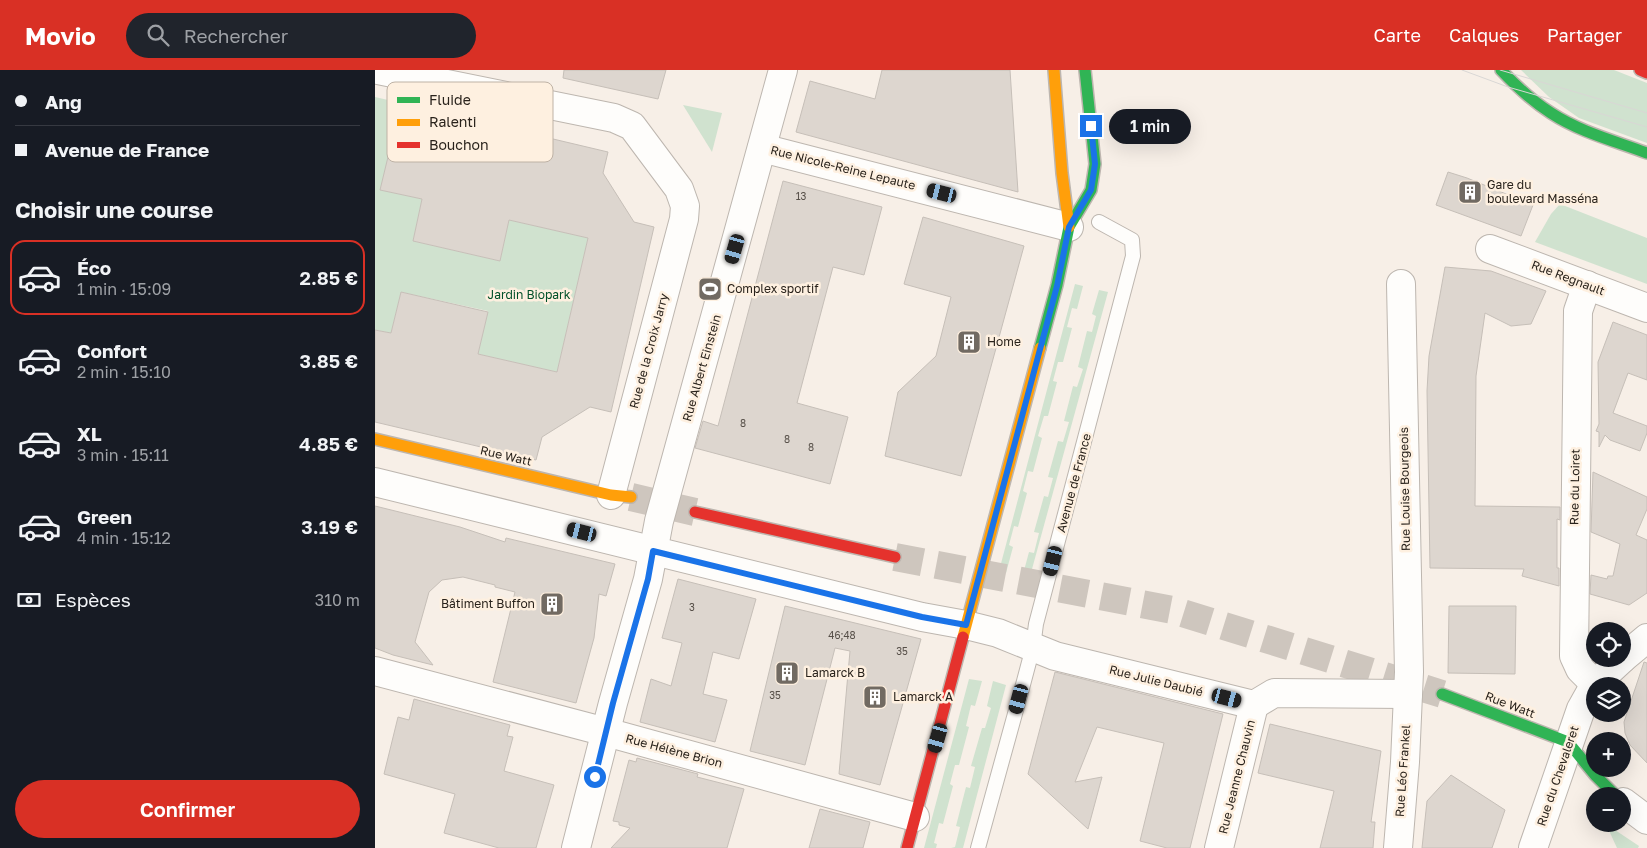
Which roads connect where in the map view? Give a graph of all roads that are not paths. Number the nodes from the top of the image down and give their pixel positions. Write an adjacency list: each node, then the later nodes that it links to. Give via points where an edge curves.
1 (378, 70): 8 (street, Rue de la Croix Jarry)
2 (783, 70): 10 (street, Rue Albert Einstein)
3 (1054, 70): 13 (street)
4 (1085, 70): 13 (street, via 1095,164 1091,190)
5 (1501, 70): 11 (street, via 1522,91 1560,118)
6 (1640, 70): 7 (street)
7 (1647, 73)
8 (437, 82)
9 (553, 106): 20 (street, Rue de la Croix Jarry, via 614,118 632,126 679,189 685,206)
10 (762, 148): 13 (street, Rue Nicole-Reine Lepaute); 22 (street, Rue Albert Einstein)
11 (1647, 153)
12 (1099, 222): 26 (lane, Avenue de France, via 1132,240 1133,256 1036,624)
13 (1069, 227): 24 (street, via 1057,286)
14 (1490, 249): 16 (street, Rue Regnault)
15 (1401, 284): 32 (street, Rue Louise Bourgeois)
16 (1587, 285): 17 (street, Rue Regnault); 30 (street, Rue du Loiret, via 1578,311 1574,656)
17 (1647, 308)
18 (375, 439): 20 (street, Rue Watt)
19 (375, 482): 22 (street, Rue Julie Daubié)
20 (621, 496)
21 (695, 512): 23 (street)
22 (653, 551): 24 (street, Rue Julie Daubié); 36 (street, Rue Albert Einstein)
23 (895, 557)
24 (966, 625): 26 (street, Rue Julie Daubié, via 998,632); 40 (street)
25 (1647, 638): 27 (street, Rue du Chevaleret)
26 (1033, 647): 35 (street, Rue Julie Daubié, via 1055,656); 44 (lane, Avenue de France)
27 (1631, 651)
28 (1613, 667): 31 (street, Rue du Chevaleret)
29 (375, 671): 36 (street, Rue Hélène Brion)
30 (1588, 677)
31 (1602, 677)
32 (1408, 694): 35 (street, via 1275,693); 46 (street, Rue Léo Frankel)
33 (1441, 694): 37 (street, Rue Watt)
34 (1586, 700): 37 (street, Rue du Chevaleret)
35 (1254, 705): 45 (street, Rue Jeanne Chauvin)
36 (606, 732): 40 (street, Rue Hélène Brion); 42 (street, Rue Albert Einstein)
37 (1568, 742): 38 (street); 47 (street, Rue du Chevaleret)
38 (1607, 787)
39 (1631, 808): 41 (street)
40 (915, 817): 43 (street)
41 (1647, 820)
42 (576, 848)
43 (907, 848)
44 (978, 848)
45 (1219, 848)
46 (1398, 848)
47 (1533, 848)

